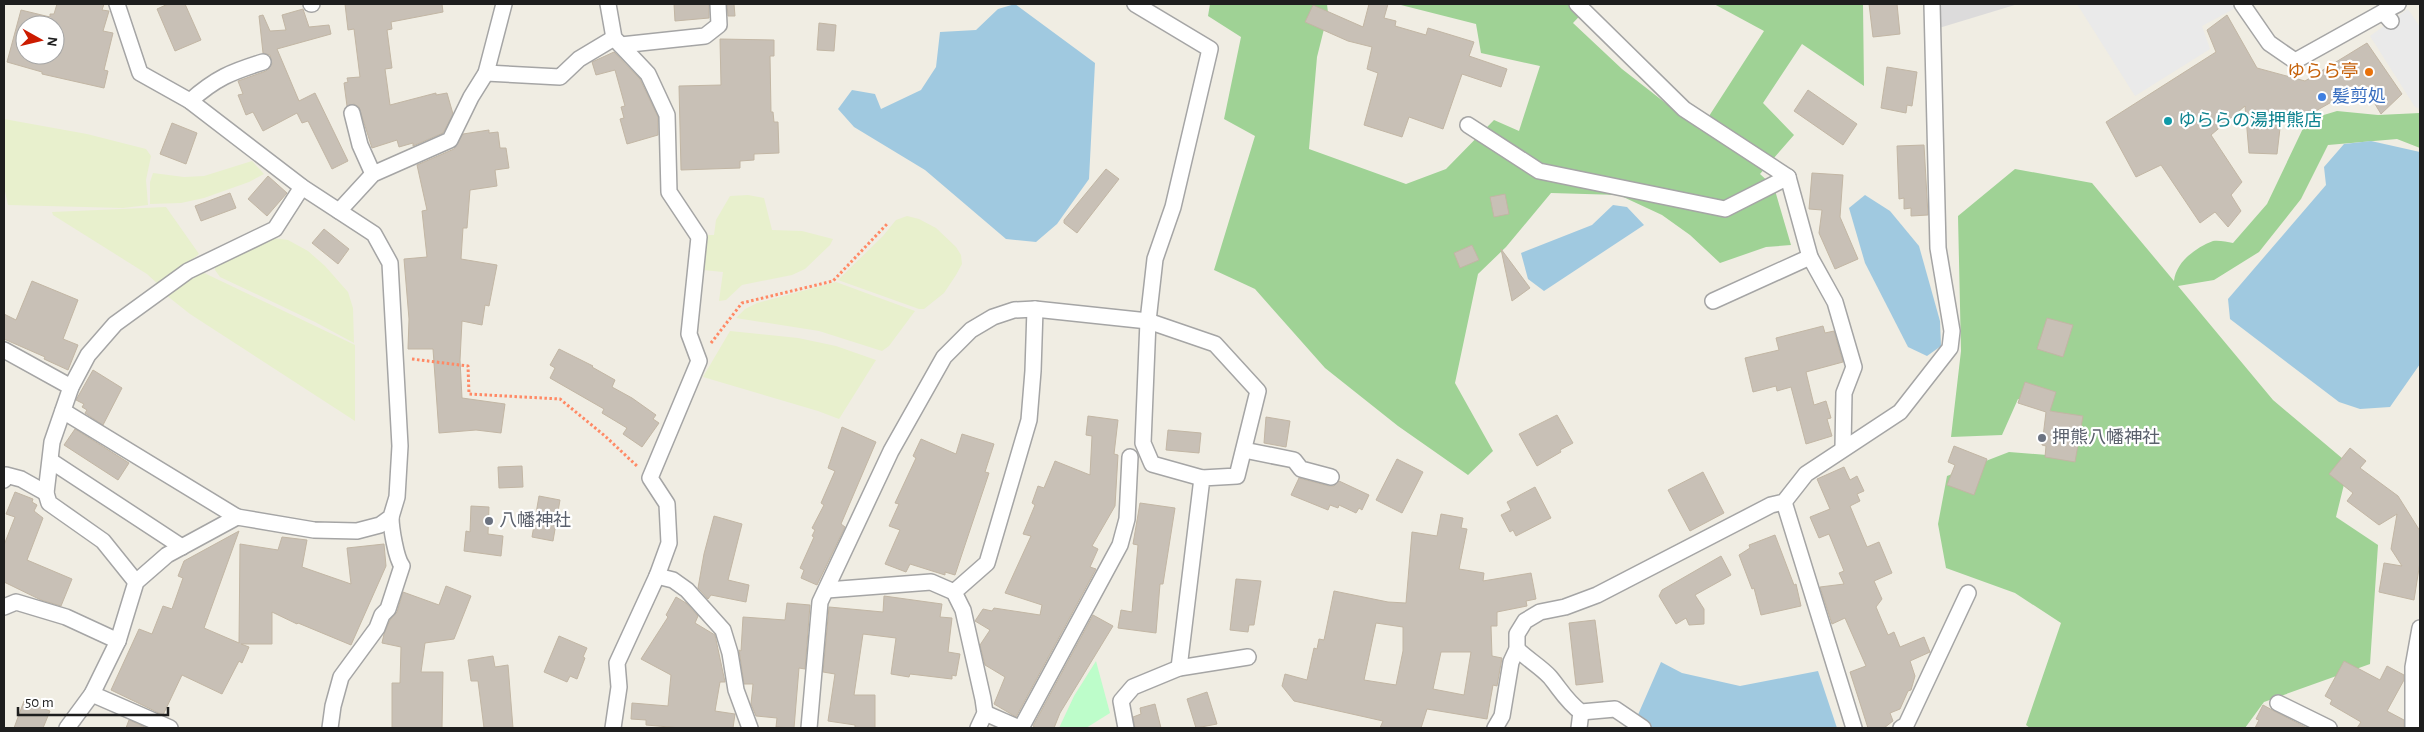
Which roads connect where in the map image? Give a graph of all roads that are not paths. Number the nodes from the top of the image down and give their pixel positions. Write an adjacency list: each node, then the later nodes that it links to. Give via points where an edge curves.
1 (117, 4): 13 (street, via 140,73)
2 (504, 4): 12 (street)
3 (608, 4): 10 (street)
4 (718, 4): 10 (street, via 718,24 705,36)
5 (1577, 4): 17 (street, via 1684,109)
6 (1932, 4): 27 (street, via 1938,248 1952,331 1950,348 1900,412)
7 (2242, 4): 8 (street, via 2269,43 2295,61 2387,17)
8 (2398, 4)
9 (1141, 5): 23 (street, via 1210,48 1173,207 1155,259)
10 (617, 41): 12 (street, via 579,59 560,77); 39 (street, via 648,74 667,114 669,192 699,237 689,334 699,361 650,478 667,504 669,543)
11 (263, 62): 13 (street, via 230,72 210,83)
12 (486, 73): 16 (street, via 450,140)
13 (190, 102): 18 (street)
14 (352, 113): 16 (street, via 360,145)
15 (1468, 125): 17 (street, via 1539,171 1725,209)
16 (373, 174): 19 (street)
17 (1788, 177): 20 (street)
18 (302, 187): 19 (street); 25 (street, via 275,229 188,271 115,324 88,355)
19 (339, 211): 37 (street, via 374,234 390,263 400,446)
20 (1810, 257): 21 (street); 27 (street, via 1835,302 1854,367 1844,393)
21 (1713, 301)
22 (1035, 309): 23 (street); 41 (street, via 1014,310 993,317 971,330 944,357 891,451); 42 (street, via 1033,371 1026,429 988,563)
23 (1148, 321): 28 (street, via 1216,344 1258,391); 32 (street, via 1143,443 1152,464)
24 (4, 350): 25 (street)
25 (71, 388): 26 (street)
26 (63, 411): 30 (street, via 52,442); 36 (street)
27 (1843, 448): 35 (street, via 1806,474)
28 (1244, 450): 31 (street, via 1294,460 1300,469); 32 (street, via 1237,476)
29 (1130, 457): 61 (street, via 1127,519 1120,545)
30 (51, 461): 34 (street); 38 (street)
31 (1331, 477)
32 (1202, 478): 49 (street)
33 (4, 480): 34 (street, via 6,475 21,479)
34 (46, 493): 40 (street, via 49,503 103,541)
35 (1784, 502): 47 (street, via 1597,595 1540,612 1525,621 1517,634); 66 (street)
36 (237, 516): 37 (street, via 314,530 357,531 380,525); 38 (street)
37 (391, 517): 56 (street, via 397,559 402,566 388,608 341,677)
38 (182, 548): 40 (street, via 166,554)
39 (657, 576): 57 (street, via 617,663 619,687); 58 (street, via 673,580 687,590 723,630 736,690)
40 (136, 582): 46 (street)
41 (827, 590): 42 (street, via 931,582); 59 (street, via 820,602)
42 (954, 592): 53 (street, via 963,610)
43 (1968, 593): 67 (street, via 1906,726)
44 (4, 608): 46 (street, via 16,602 66,617)
45 (2420, 628): 69 (street, via 2414,667)
46 (118, 640): 50 (street)
47 (1517, 649): 52 (street, via 1548,675 1568,703); 63 (street, via 1511,662 1502,716)
48 (1248, 657): 49 (street)
49 (1179, 668): 62 (street, via 1133,687 1121,702)
50 (92, 694): 54 (street); 55 (street)
51 (2278, 703): 68 (street)
52 (1581, 712): 64 (street); 65 (street, via 1615,709)
53 (985, 713): 60 (street); 61 (street)
54 (67, 728)
55 (170, 728)
56 (330, 728)
57 (613, 728)
58 (750, 728)
59 (810, 728)
60 (978, 728)
61 (1020, 728)
62 (1126, 728)
63 (1495, 728)
64 (1579, 728)
65 (1644, 728)
66 (1854, 728)
67 (1901, 728)
68 (2329, 728)
69 (2413, 728)

